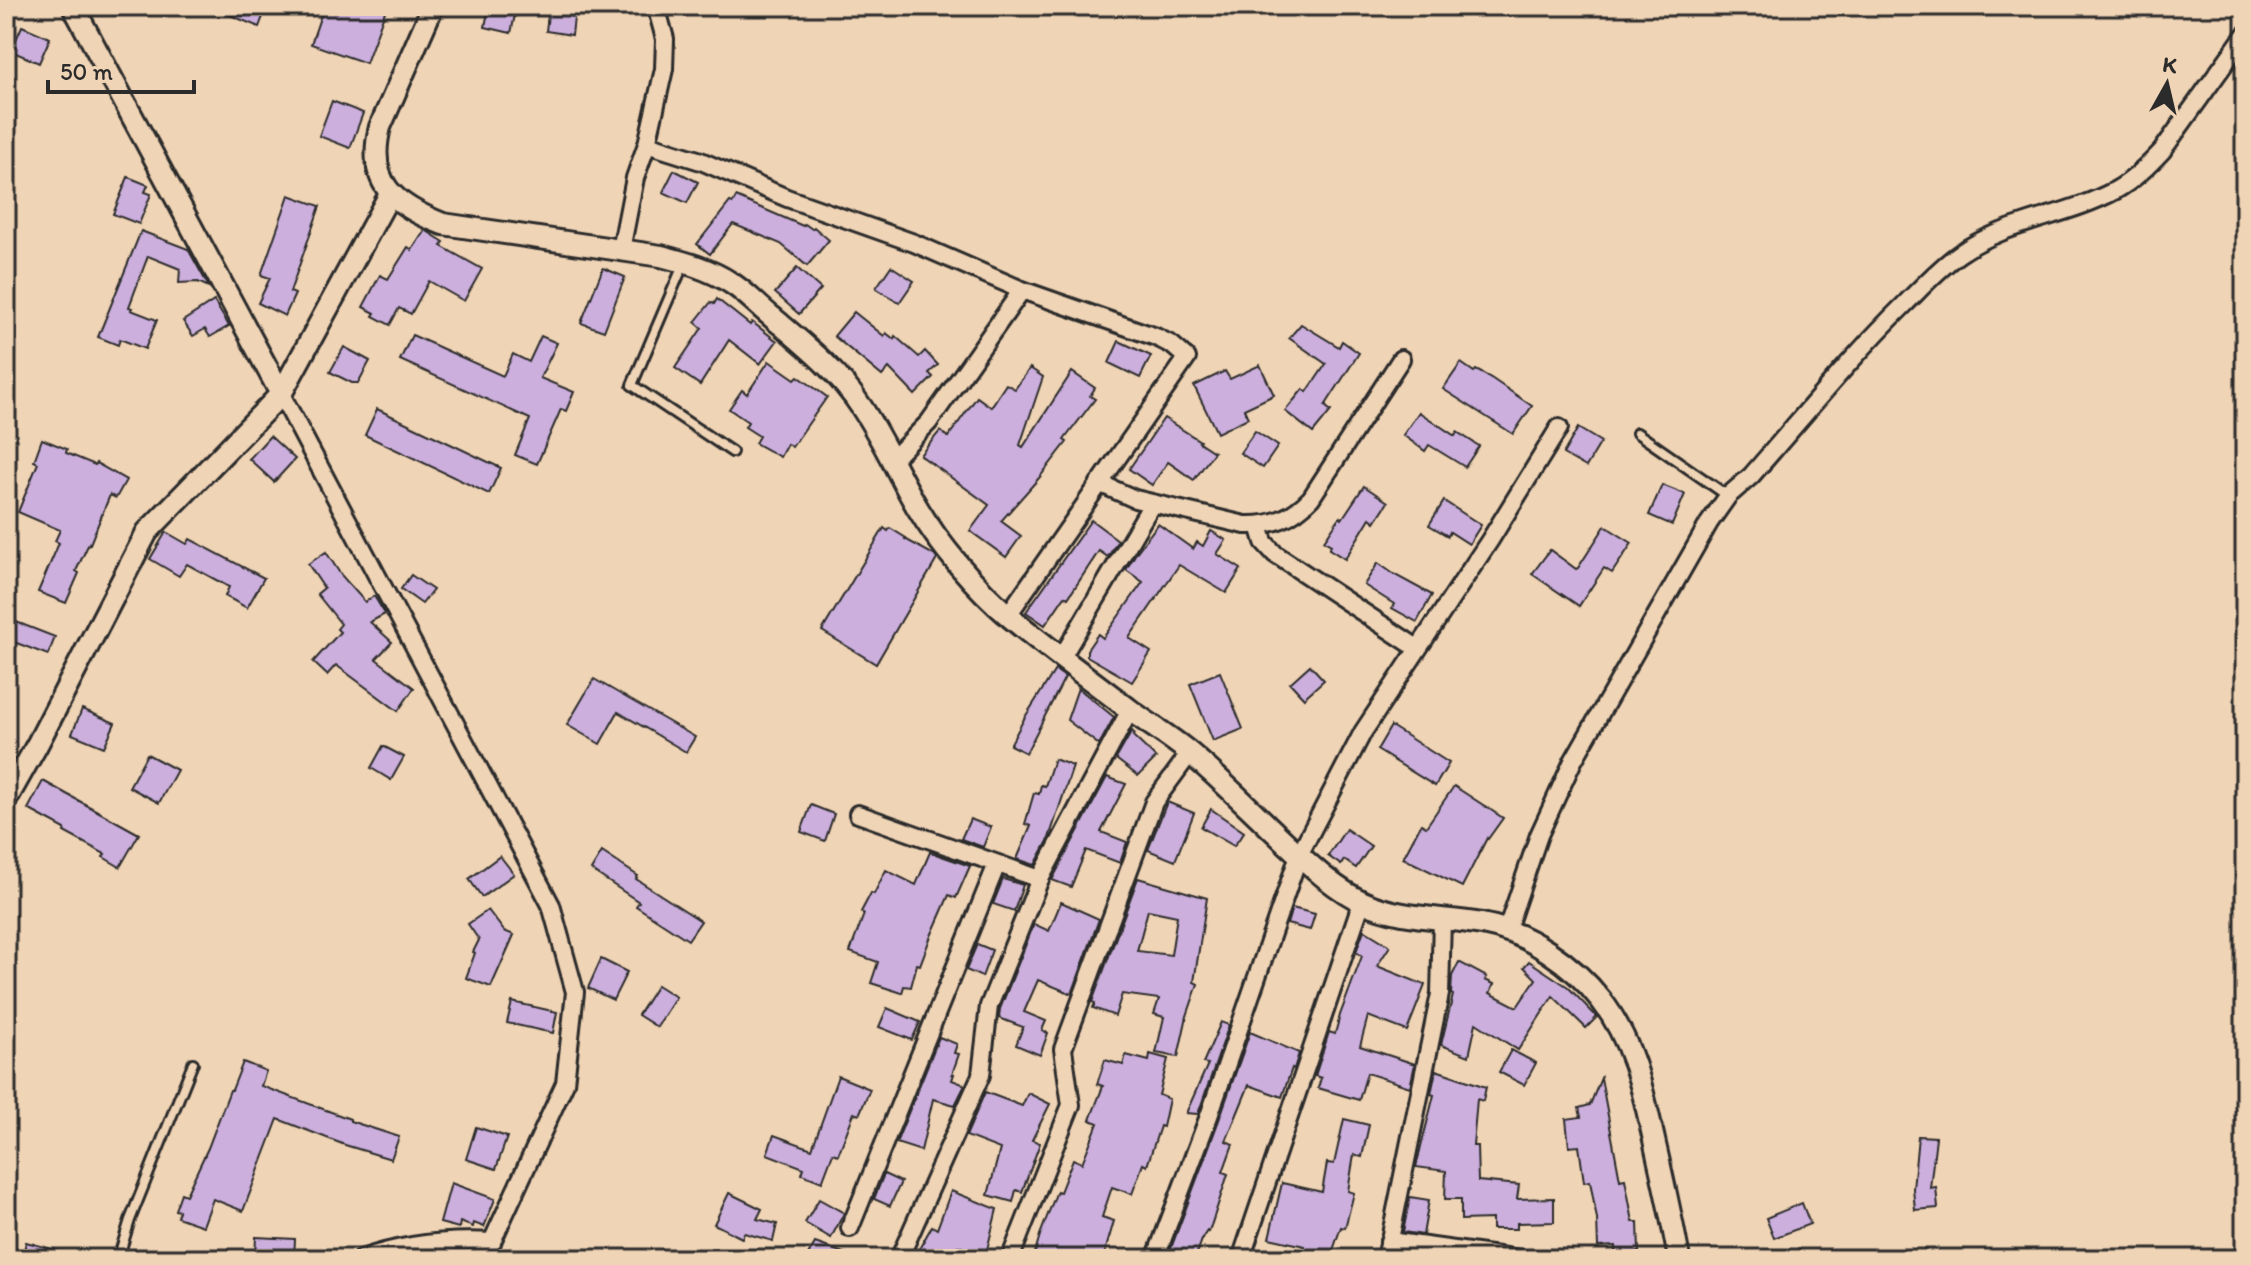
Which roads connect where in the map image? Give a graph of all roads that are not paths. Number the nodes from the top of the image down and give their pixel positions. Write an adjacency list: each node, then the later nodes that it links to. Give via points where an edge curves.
1 (73, 6): 11 (street)
2 (433, 6): 6 (street, via 376,143 381,180)
3 (656, 6): 5 (street, via 665,60)
4 (2245, 35): 17 (street, via 2142,172 2097,198 1995,234 1943,266)
5 (647, 144): 7 (street); 9 (street, via 914,243)
6 (390, 194): 7 (street, via 443,224); 11 (street)
7 (621, 250): 8 (street)
8 (684, 262): 14 (lane, via 632,385); 15 (street, via 731,283 823,360 860,405)
9 (1022, 290): 15 (street, via 929,422); 16 (street, via 1156,337 1187,358)
10 (1401, 359): 19 (street, via 1311,498 1288,517)
11 (281, 394): 25 (street, via 147,532); 36 (street, via 551,905 575,992 565,1083)
12 (1559, 428): 21 (street)
13 (1637, 433): 17 (lane)
14 (732, 452)
15 (892, 460): 20 (street, via 935,535)
16 (1099, 483): 18 (street); 20 (street)
17 (1728, 496): 32 (street, via 1573,761 1539,835)
18 (1152, 504): 19 (street); 22 (street)
19 (1259, 525): 21 (street, via 1275,554)
20 (1008, 615): 22 (street)
21 (1417, 648): 27 (street, via 1363,732)
22 (1062, 657): 23 (street)
23 (1130, 710): 24 (street); 29 (street)
24 (1190, 753): 27 (street); 41 (street, via 1154,802 1063,1049 1071,1105)
25 (6, 800)
26 (858, 814): 28 (street)
27 (1299, 855): 30 (street); 42 (street)
28 (997, 864): 29 (street); 34 (street)
29 (1040, 879): 40 (street, via 989,1006 981,1075)
30 (1362, 901): 31 (street); 43 (street)
31 (1442, 919): 32 (street); 35 (street, via 1440,994)
32 (1506, 932): 46 (street, via 1569,968 1616,1022 1641,1082)
33 (193, 1063): 37 (lane)
34 (850, 1228)
35 (1389, 1241): 44 (street); 45 (street)
36 (492, 1242): 38 (street, via 434,1242); 39 (street)
37 (118, 1259)
38 (361, 1259)
39 (484, 1259)
40 (899, 1259)
41 (1010, 1259)
42 (1155, 1259)
43 (1241, 1259)
44 (1386, 1259)
45 (1520, 1259)
46 (1679, 1259)

